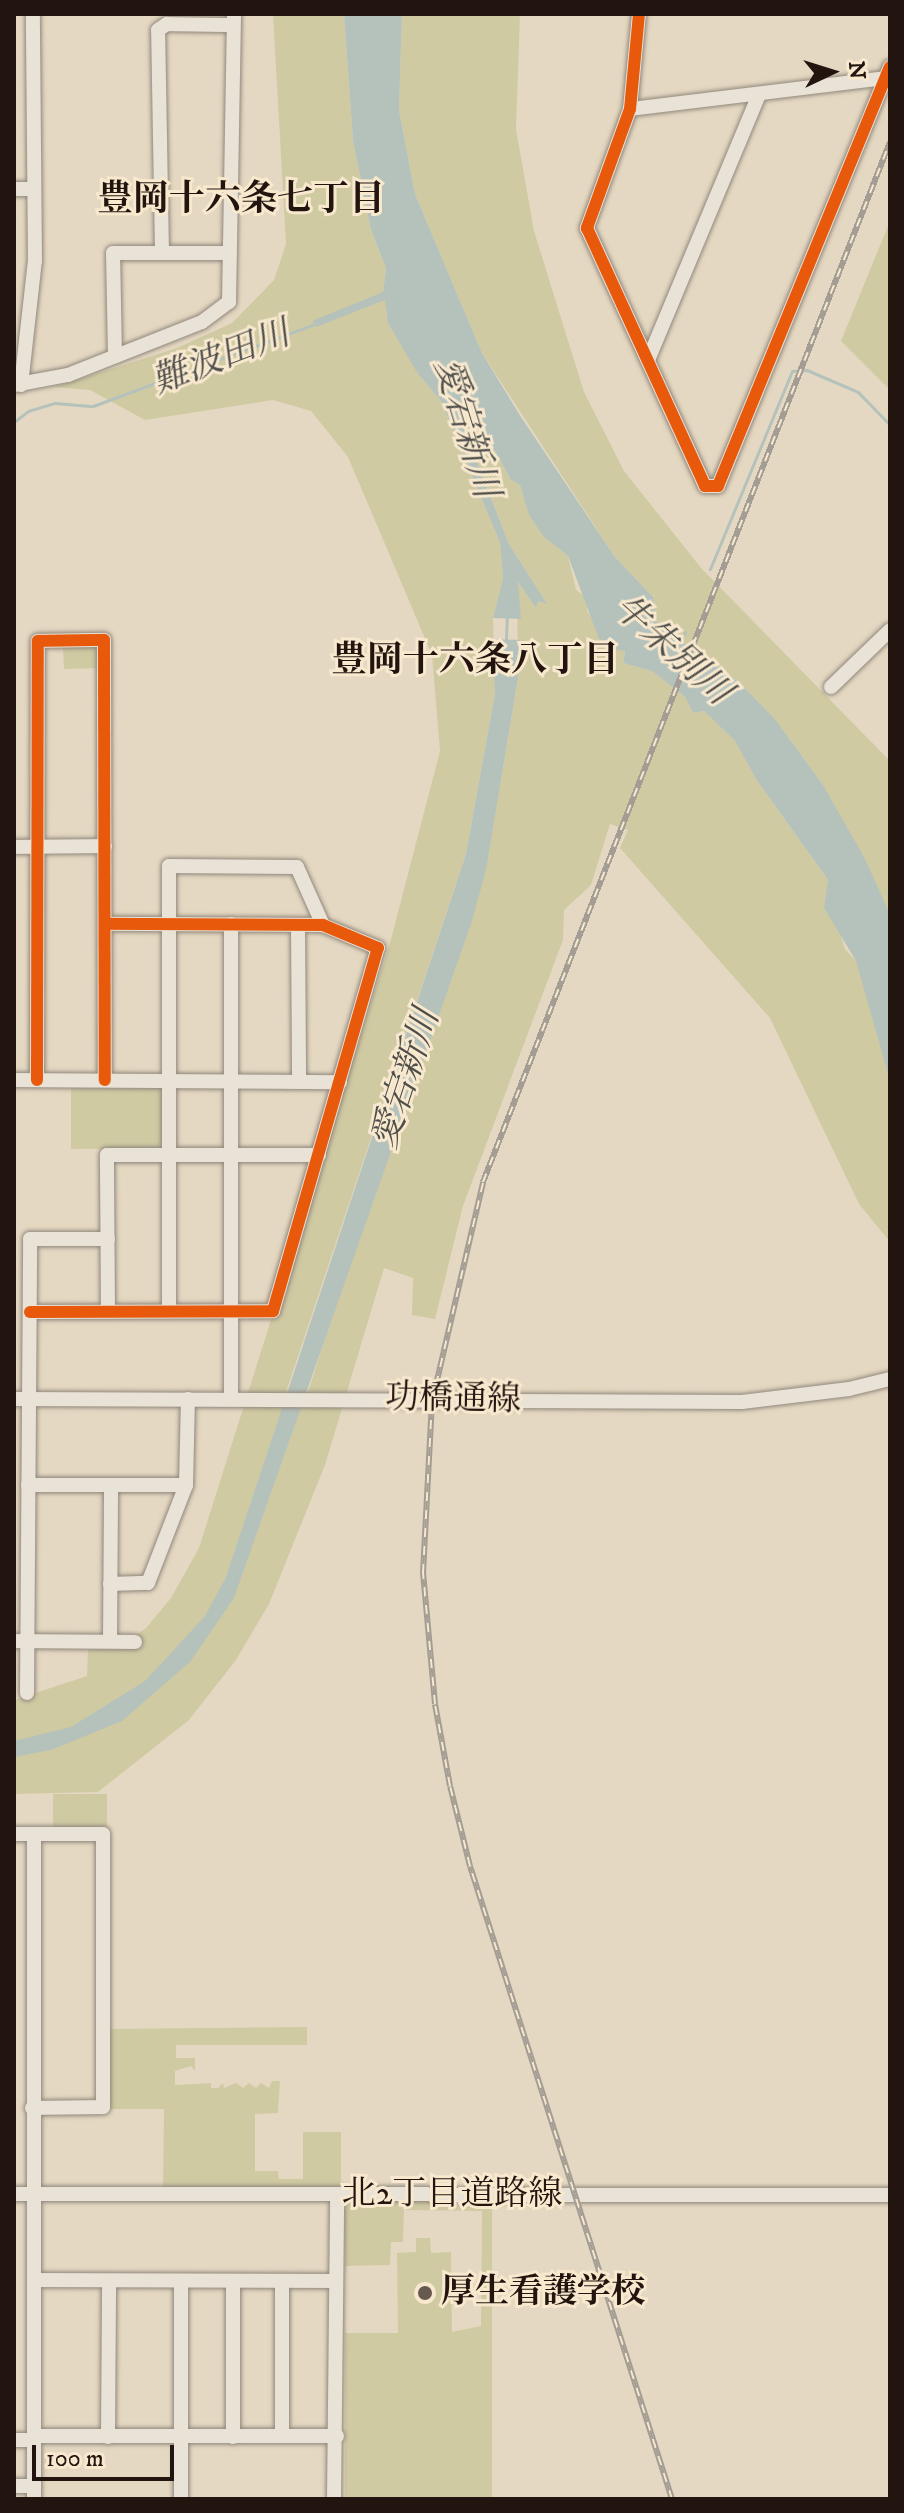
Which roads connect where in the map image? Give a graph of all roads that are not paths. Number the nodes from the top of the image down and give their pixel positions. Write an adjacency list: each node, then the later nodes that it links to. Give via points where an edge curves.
1 (33, 14): 8 (street)
2 (639, 14): 6 (street)
3 (234, 19): 9 (street, via 167,24 158,30); 10 (street)
4 (888, 72): 5 (street); 12 (street, via 718,486 705,486)
5 (759, 95): 6 (street); 12 (street)
6 (630, 109): 12 (street, via 587,228)
7 (14, 189): 8 (street)
8 (34, 189): 13 (street, via 35,261)
9 (162, 253): 10 (street); 11 (street, via 113,253)
10 (230, 253): 11 (street, via 229,302 202,322)
11 (115, 356): 13 (street, via 46,382)
12 (648, 360)
13 (18, 385)
14 (890, 630): 15 (street)
15 (831, 687)
16 (105, 846): 18 (street); 18 (street, via 104,640 38,641); 19 (street)
17 (14, 847): 18 (street)
18 (37, 847): 25 (street)
19 (106, 924): 20 (street); 26 (street)
20 (169, 924): 21 (street); 23 (street, via 169,866 297,867); 27 (street)
21 (231, 924): 22 (street); 28 (street)
22 (298, 925): 23 (street); 29 (street)
23 (323, 925): 30 (street, via 378,948)
24 (14, 1080): 25 (street)
25 (37, 1080): 26 (street)
26 (105, 1080): 27 (street)
27 (169, 1081): 28 (street); 31 (street)
28 (231, 1082): 29 (street); 32 (street)
29 (299, 1082): 30 (street)
30 (340, 1082): 33 (street)
31 (168, 1154): 32 (street); 34 (street, via 107,1155); 36 (street)
32 (232, 1155): 33 (street); 37 (street)
33 (319, 1155): 37 (street, via 273,1311)
34 (108, 1239): 35 (street); 38 (street, via 30,1239)
35 (108, 1311): 36 (street); 38 (street)
36 (169, 1311): 37 (street)
37 (232, 1311): 42 (street)
38 (30, 1312): 40 (street)
39 (890, 1379): 42 (street, 功橋通線, via 742,1402)
40 (22, 1399): 41 (street, 功橋通線); 43 (street)
41 (188, 1399): 42 (street, 功橋通線); 44 (street)
42 (231, 1399)
43 (28, 1485): 45 (street); 47 (street)
44 (186, 1485): 45 (street); 46 (street, via 148,1583)
45 (111, 1487): 46 (street)
46 (110, 1584): 48 (street)
47 (21, 1641): 48 (street); 50 (street)
48 (110, 1641): 49 (street)
49 (135, 1642)
50 (27, 1693)
51 (14, 1834): 52 (street)
52 (34, 1834): 53 (street); 53 (street, via 103,1834 103,2107)
53 (32, 2108): 55 (street)
54 (14, 2194): 55 (street, 北2丁目道路線)
55 (33, 2194): 56 (street, 北2丁目道路線); 58 (street)
56 (337, 2194): 57 (street, 北2丁目道路線); 60 (street)
57 (890, 2195)
58 (34, 2280): 59 (street); 69 (street)
59 (109, 2281): 61 (street); 66 (street)
60 (336, 2281): 63 (street); 65 (street)
61 (181, 2282): 62 (street); 67 (street)
62 (233, 2282): 63 (street); 68 (street)
63 (282, 2282): 64 (street)
64 (282, 2436): 65 (street); 68 (street)
65 (337, 2436): 74 (street)
66 (108, 2437): 67 (street); 69 (street)
67 (181, 2437): 68 (street); 73 (street)
68 (233, 2437)
69 (34, 2438): 70 (street); 72 (street)
70 (14, 2440)
71 (14, 2486): 72 (street)
72 (34, 2493)
73 (181, 2499)
74 (334, 2499)

